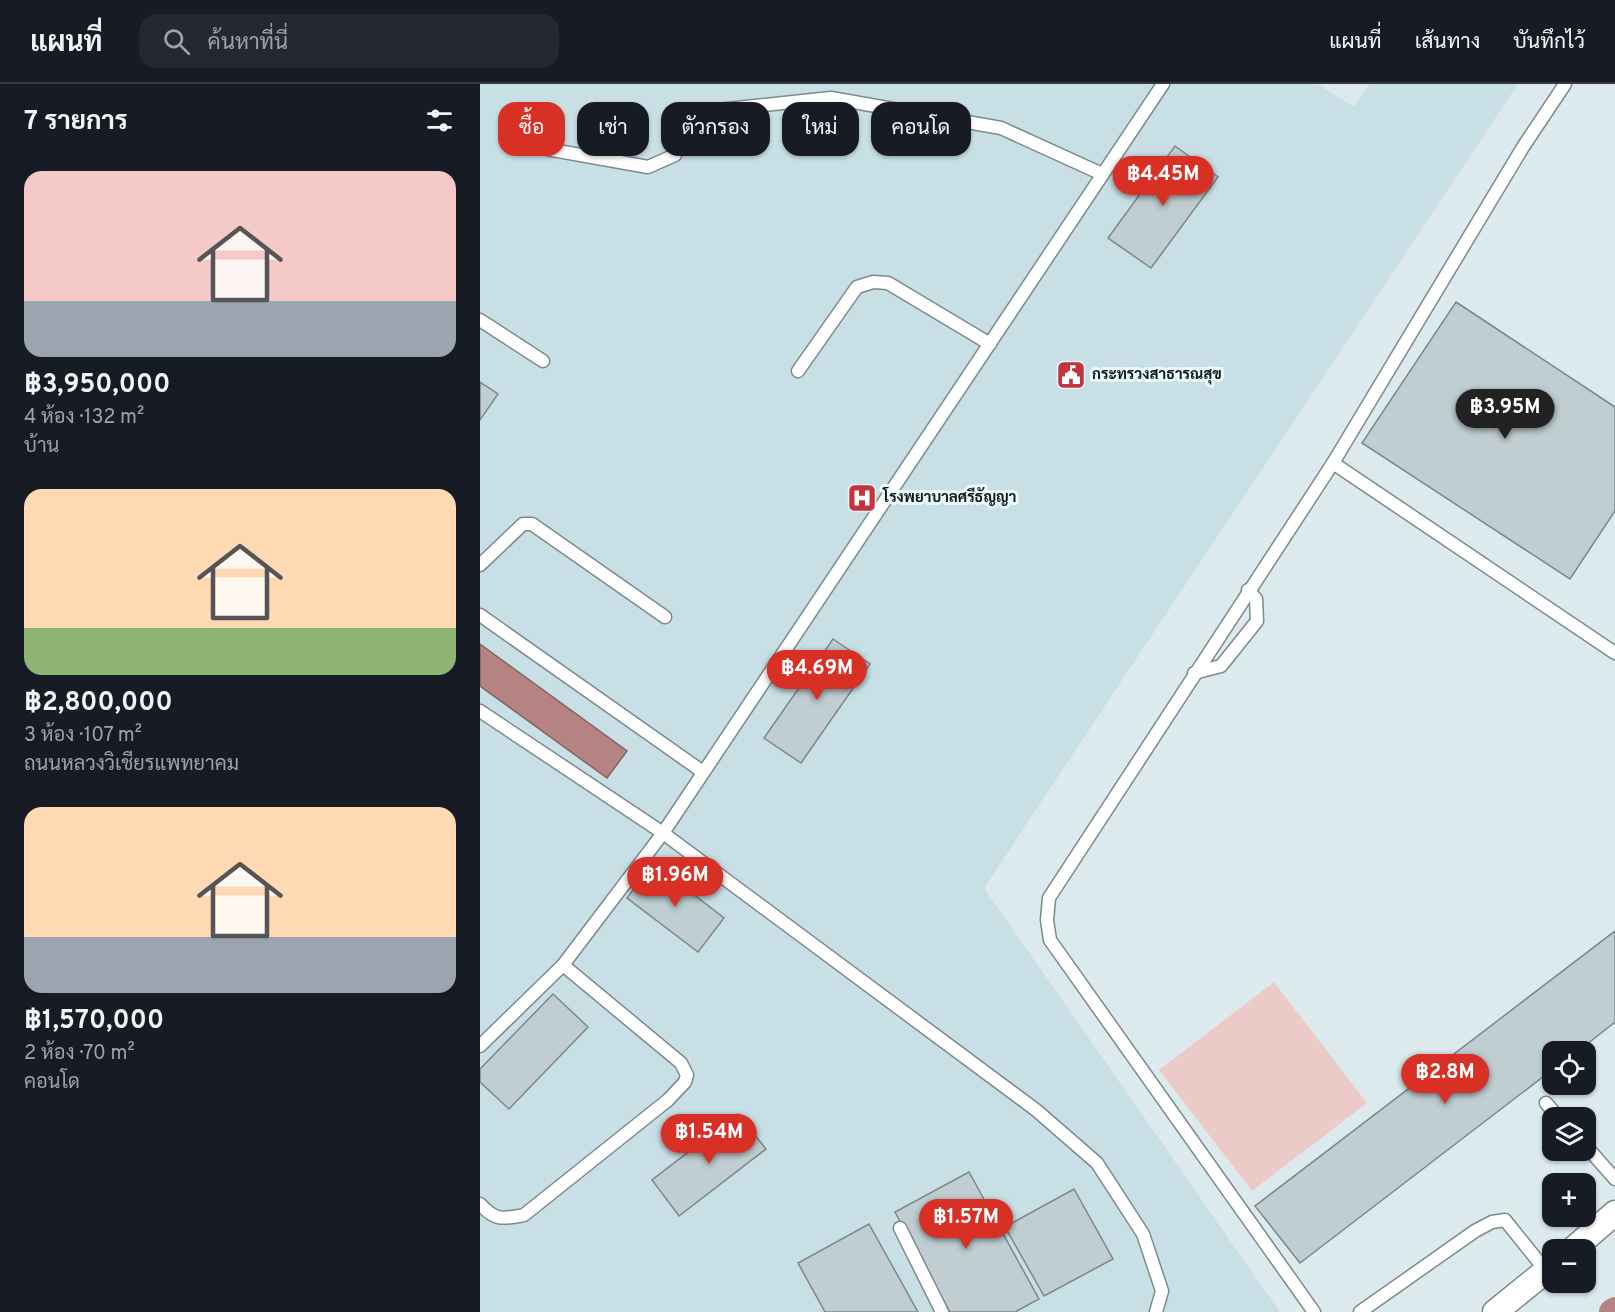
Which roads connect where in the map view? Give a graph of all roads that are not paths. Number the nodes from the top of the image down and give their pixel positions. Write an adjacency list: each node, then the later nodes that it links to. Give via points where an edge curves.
1 (1163, 84): 4 (lane)
2 (1564, 84): 9 (lane)
3 (565, 152): 4 (lane, via 648,167 675,155 682,122 689,113 831,98 1001,128)
4 (1102, 174): 6 (lane)
5 (480, 320): 7 (lane)
6 (990, 344): 8 (lane, via 888,283 873,282 857,287); 17 (lane)
7 (543, 361)
8 (798, 371)
9 (1334, 463): 11 (lane); 14 (lane)
10 (480, 565): 13 (lane, via 523,524 532,524)
11 (1248, 590): 15 (lane); 15 (lane, via 1256,599 1257,621 1221,666)
12 (480, 615): 17 (lane)
13 (665, 617)
14 (1615, 653)
15 (1194, 673): 33 (lane, via 1048,898 1050,940)
16 (480, 711): 18 (lane)
17 (703, 772): 18 (lane)
18 (663, 833): 19 (lane); 32 (lane, via 1036,1110 1097,1163 1143,1234 1162,1291)
19 (563, 965): 20 (lane); 25 (lane, via 681,1063 687,1075 685,1082 668,1100 524,1215 505,1219 490,1215)
20 (480, 1046)
21 (1546, 1103): 22 (lane)
22 (1549, 1107)
23 (1596, 1157): 24 (lane)
24 (1615, 1179)
25 (480, 1204)
26 (1615, 1213): 28 (street)
27 (900, 1228): 31 (lane)
28 (1585, 1239)
29 (1542, 1260): 34 (lane, via 1505,1220 1492,1222)
30 (1542, 1274): 35 (street)
31 (942, 1312)
32 (1156, 1312)
33 (1314, 1312)
34 (1360, 1312)
35 (1495, 1312)

